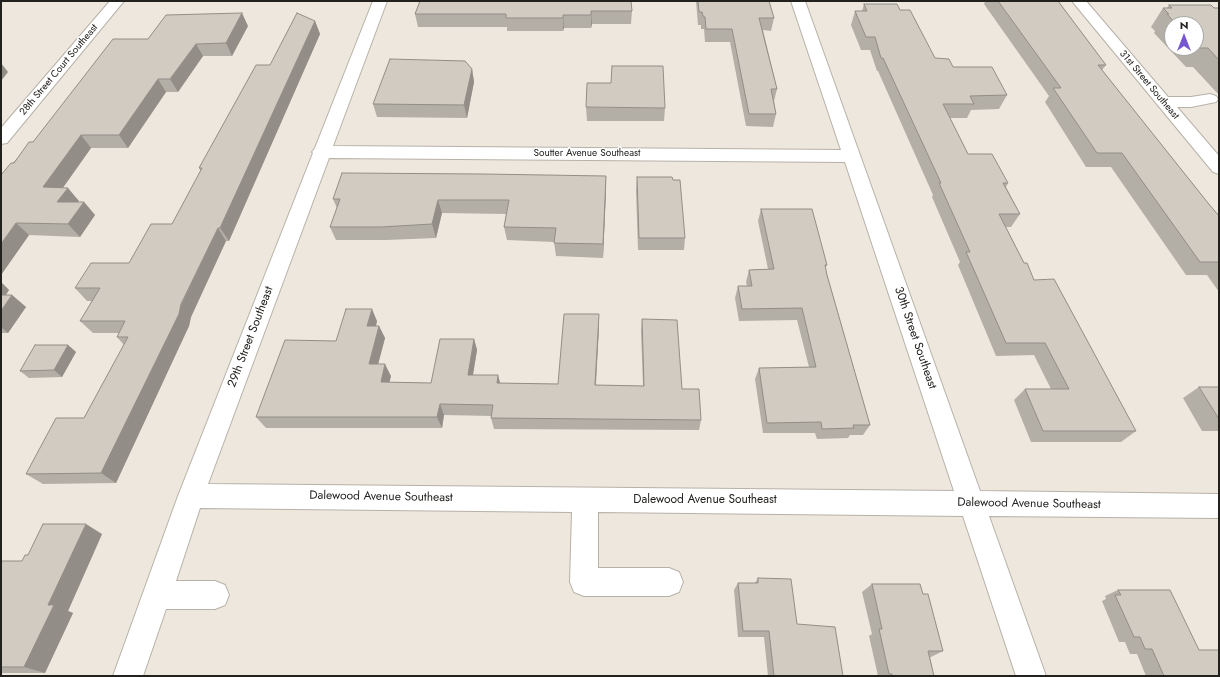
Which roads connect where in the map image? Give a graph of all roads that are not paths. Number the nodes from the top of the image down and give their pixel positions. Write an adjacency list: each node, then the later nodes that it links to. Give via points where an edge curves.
1 (117, 1): 7 (street, 28th Street Court Southeast)
2 (380, 1): 8 (street, 29th Street Southeast)
3 (798, 1): 9 (street, 30th Street Southeast)
4 (1079, 1): 6 (street, 31st Street Southeast)
5 (1210, 99): 6 (street)
6 (1164, 102): 10 (street, 31st Street Southeast)
7 (1, 139)
8 (321, 152): 9 (street, Soutter Avenue Southeast); 11 (street, 29th Street Southeast)
9 (852, 156): 13 (street, 30th Street Southeast)
10 (1219, 168)
11 (191, 496): 12 (street, Dalewood Avenue Southeast); 16 (street, 29th Street Southeast)
12 (585, 500): 13 (street, Dalewood Avenue Southeast); 15 (street, via 584,582)
13 (972, 503): 14 (street, Dalewood Avenue Southeast); 19 (street, 30th Street Southeast)
14 (1219, 506)
15 (668, 582)
16 (157, 595): 17 (street); 18 (street, 29th Street Southeast)
17 (215, 595)
18 (128, 676)
19 (1031, 676)

